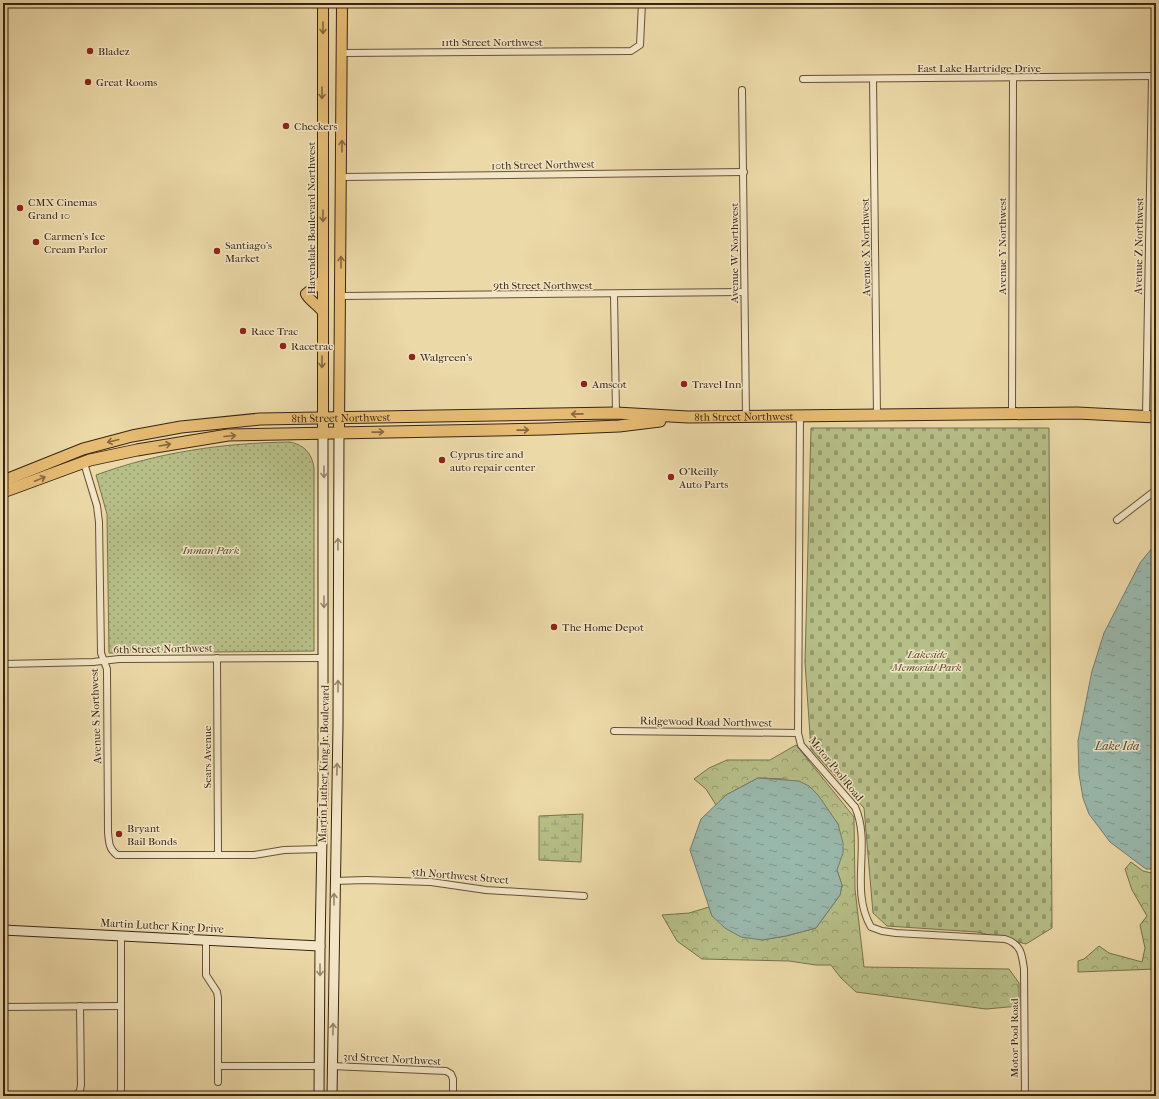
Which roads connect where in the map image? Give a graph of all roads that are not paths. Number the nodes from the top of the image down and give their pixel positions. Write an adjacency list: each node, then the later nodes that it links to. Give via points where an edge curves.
1 (323, 3): 5 (main road, Havendale Boulevard Northwest, one-way to 5)
2 (342, 3): 4 (main road)
3 (642, 3): 4 (street, 11th Street Northwest, via 640,45 631,51)
4 (342, 53): 5 (main road); 13 (main road, one-way to 4)
5 (323, 54): 12 (main road, Havendale Boulevard Northwest, one-way to 12)
6 (1154, 76): 7 (street, East Lake Hartridge Drive); 25 (street, Avenue Z Northwest)
7 (1013, 78): 9 (street, East Lake Hartridge Drive); 20 (street, Avenue Y Northwest)
8 (803, 79): 9 (street, East Lake Hartridge Drive)
9 (873, 79): 21 (street, Avenue X Northwest)
10 (742, 90): 11 (street, Avenue W Northwest)
11 (744, 172): 13 (street, 10th Street Northwest); 15 (street, Avenue W Northwest)
12 (323, 177): 13 (main road); 14 (main road, Havendale Boulevard Northwest, one-way to 14)
13 (342, 177): 17 (main road, one-way to 13)
14 (322, 281): 18 (main road, Havendale Boulevard Northwest); 18 (main road, via 306,294)
15 (744, 292): 16 (street, 9th Street Northwest); 22 (street, Avenue W Northwest)
16 (614, 295): 17 (street, 9th Street Northwest); 19 (street)
17 (341, 296): 27 (main road)
18 (323, 312): 26 (main road, Havendale Boulevard Northwest, one-way to 26)
19 (616, 413): 24 (highway, 8th Street Northwest); 27 (highway, 8th Street Northwest, one-way to 27); 28 (highway, via 602,420)
20 (1012, 413): 21 (highway, 8th Street Northwest); 25 (highway, 8th Street Northwest, via 1083,413)
21 (877, 415): 23 (highway, 8th Street Northwest)
22 (746, 416): 23 (highway, 8th Street Northwest); 24 (highway, 8th Street Northwest)
23 (800, 416): 42 (street, Motor Pool Road)
24 (688, 417): 28 (highway, 8th Street Northwest, via 625,420 619,426)
25 (1151, 417)
26 (322, 418): 27 (highway, 8th Street Northwest); 29 (highway, 8th Street Northwest, via 244,420); 31 (main road, Havendale Boulevard Northwest)
27 (340, 418): 30 (main road)
28 (545, 429): 30 (highway, 8th Street Northwest, one-way to 28)
29 (151, 432): 32 (highway, via 142,442); 33 (highway, 8th Street Northwest, one-way to 33, via 83,449)
30 (339, 432): 31 (highway, 8th Street Northwest); 45 (main road, Martin Luther King Jr. Boulevard, one-way to 30, via 338,725)
31 (323, 433): 32 (highway, 8th Street Northwest, one-way to 31, via 137,450 228,436); 38 (main road, Martin Luther King Jr. Boulevard, one-way to 38)
32 (87, 461): 35 (highway, 8th Street Northwest, one-way to 32); 39 (street, Avenue S Northwest, via 99,522 101,653)
33 (3, 481)
34 (1156, 490): 36 (street)
35 (3, 492)
36 (1118, 520)
37 (217, 658): 38 (street, 6th Street Northwest); 39 (street, 6th Street Northwest); 44 (street, Sears Avenue)
38 (323, 658): 43 (main road, Martin Luther King Jr. Boulevard)
39 (104, 661): 40 (street, 6th Street Northwest); 44 (street, Avenue S Northwest, via 107,669 108,839 112,851 118,855)
40 (3, 664)
41 (614, 731): 42 (street, Ridgewood Road Northwest)
42 (798, 733): 64 (street, Motor Pool Road, via 801,745 855,807 858,814 861,904 871,927 896,933 1005,938 1019,946 1024,969)
43 (322, 849): 44 (street); 50 (main road, Martin Luther King Jr. Boulevard)
44 (218, 855)
45 (334, 881): 46 (street, 5th Northwest Street, via 431,882 486,890); 57 (main road, Martin Luther King Jr. Boulevard, one-way to 45)
46 (584, 896)
47 (3, 930): 48 (main road, Martin Luther King Drive)
48 (120, 935): 49 (main road, Martin Luther King Drive); 52 (street)
49 (206, 941): 50 (main road, Martin Luther King Drive); 55 (street, via 206,976 218,998)
50 (320, 946): 54 (main road, Martin Luther King Jr. Boulevard, one-way to 54)
51 (80, 1006): 52 (street); 53 (street); 59 (street, via 81,1085 80,1092)
52 (121, 1006): 60 (street)
53 (3, 1007)
54 (320, 1031): 56 (main road, Martin Luther King Jr. Boulevard); 57 (main road, via 325,1043 325,1059)
55 (218, 1066): 56 (street); 58 (street)
56 (319, 1066): 61 (main road, Martin Luther King Jr. Boulevard)
57 (332, 1066): 62 (main road, Martin Luther King Jr. Boulevard); 63 (street, 3rd Street Northwest, via 437,1070 451,1074)
58 (218, 1082)
59 (75, 1096)
60 (120, 1096)
61 (319, 1096)
62 (332, 1096)
63 (453, 1096)
64 (1024, 1096)

